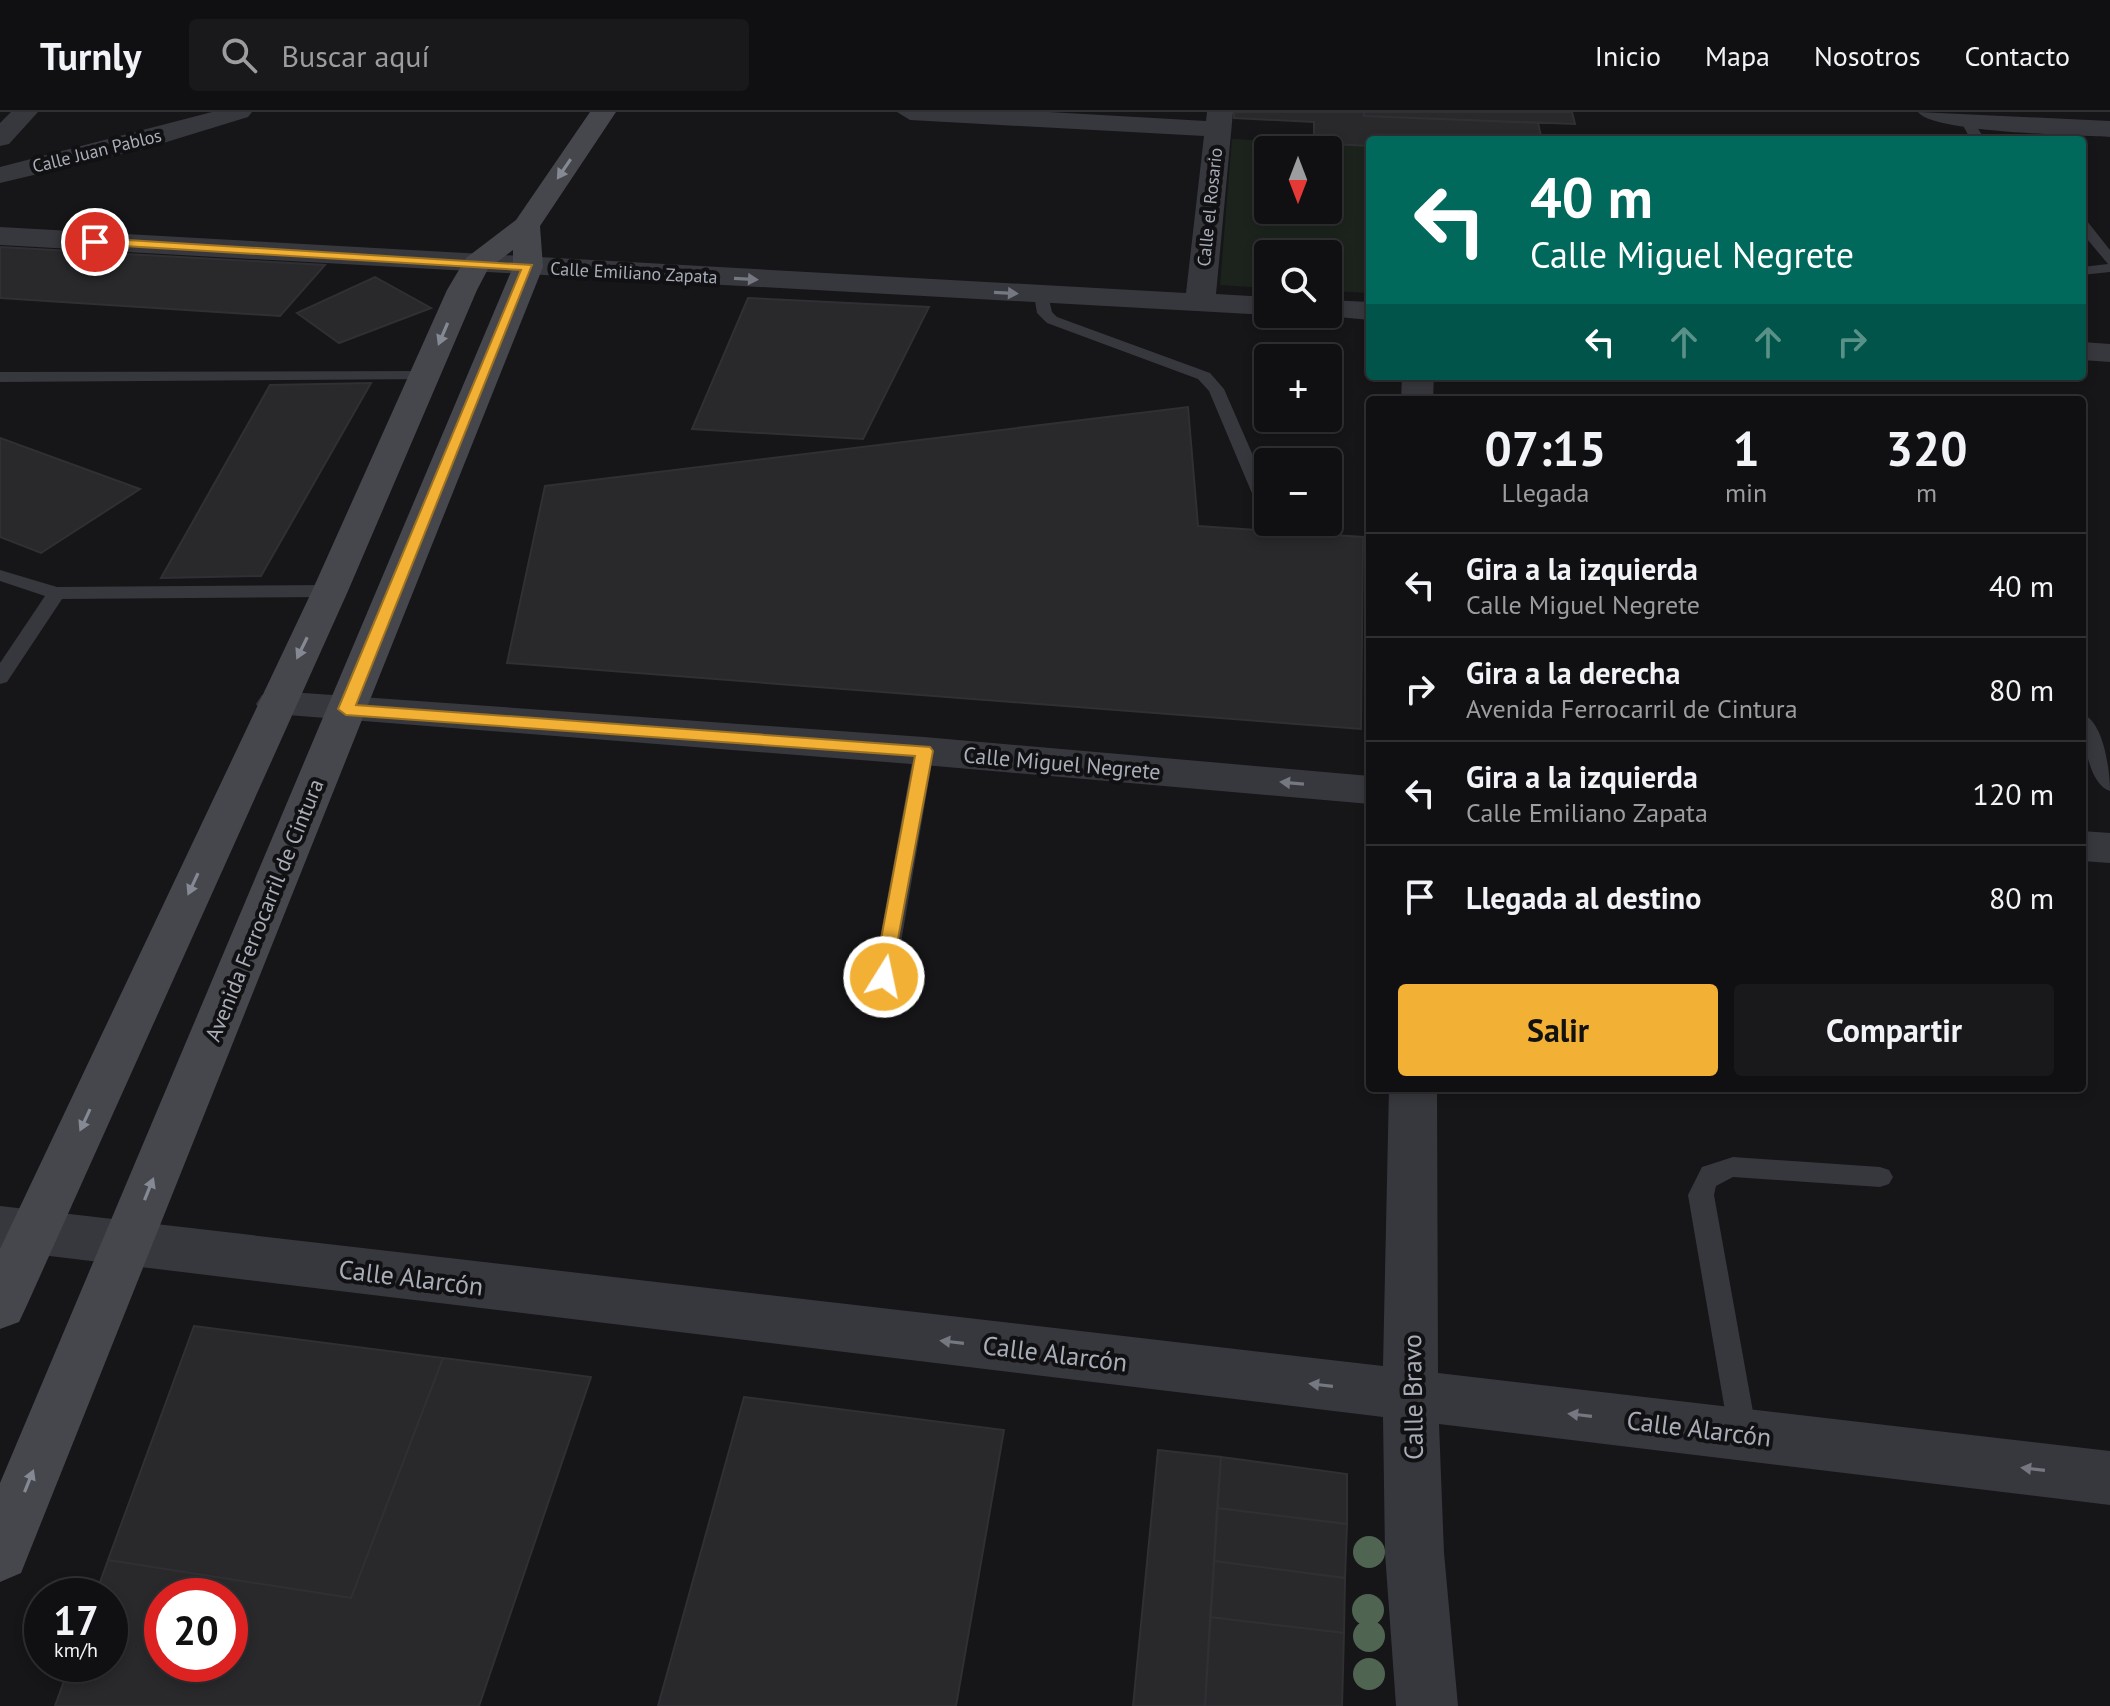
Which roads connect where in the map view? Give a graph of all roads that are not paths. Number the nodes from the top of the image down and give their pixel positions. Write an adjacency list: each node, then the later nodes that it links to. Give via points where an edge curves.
1 (25, 112): 9 (street)
2 (239, 112): 10 (street, Calle Juan Pablos)
3 (603, 112): 13 (street, one-way to 13)
4 (910, 112): 6 (street)
5 (1935, 115): 8 (street)
6 (1219, 121): 19 (street, Calle el Rosario)
7 (2110, 129): 8 (street)
8 (1972, 130)
9 (0, 138)
10 (0, 175)
11 (2086, 229): 14 (lane)
12 (0, 236): 15 (street, Calle Emiliano Zapata)
13 (527, 247): 15 (street, Calle Emiliano Zapata); 15 (street); 18 (street, Calle Emiliano Zapata, one-way to 18); 33 (street, Avenida Ferrocarril de Cintura)
14 (2110, 260)
15 (476, 264): 25 (street, one-way to 25)
16 (2110, 268): 17 (lane)
17 (2086, 271)
18 (1041, 295): 19 (street, Calle Emiliano Zapata); 27 (lane, via 1052,320 1190,369 1210,382)
19 (1200, 302): 20 (street, Calle Emiliano Zapata)
20 (1254, 305)
21 (1342, 310): 22 (street)
22 (1366, 311)
23 (2086, 351): 24 (street)
24 (2110, 353)
25 (426, 376): 26 (lane); 29 (street)
26 (0, 377)
27 (1254, 477)
28 (0, 575): 30 (lane)
29 (330, 591): 30 (lane); 32 (street, one-way to 32)
30 (56, 593): 31 (lane)
31 (0, 678)
32 (276, 704): 33 (street, Calle Miguel Negrete); 43 (street, one-way to 43)
33 (346, 709): 35 (street, Calle Miguel Negrete); 44 (street, Avenida Ferrocarril de Cintura, one-way to 33)
34 (2086, 730): 36 (lane)
35 (924, 751): 37 (street, Calle Miguel Negrete, one-way to 35); 40 (lane)
36 (2110, 784)
37 (1366, 790)
38 (2086, 846): 39 (street)
39 (2110, 848)
40 (884, 977)
41 (1413, 1092): 46 (street, Calle Bravo)
42 (1880, 1177): 47 (lane, via 1733,1167 1715,1170 1704,1180 1701,1195)
43 (16, 1231): 44 (street, Calle Alarcón); 45 (street)
44 (126, 1245): 46 (street, Calle Alarcón, one-way to 44); 49 (street, Avenida Ferrocarril de Cintura, one-way to 44)
45 (0, 1305)
46 (1412, 1396): 47 (street, Calle Alarcón, one-way to 46); 50 (street, Calle Bravo, via 1419,1639)
47 (1743, 1434): 48 (street, Calle Alarcón, one-way to 47)
48 (2110, 1478)
49 (0, 1553)
50 (1427, 1706)

